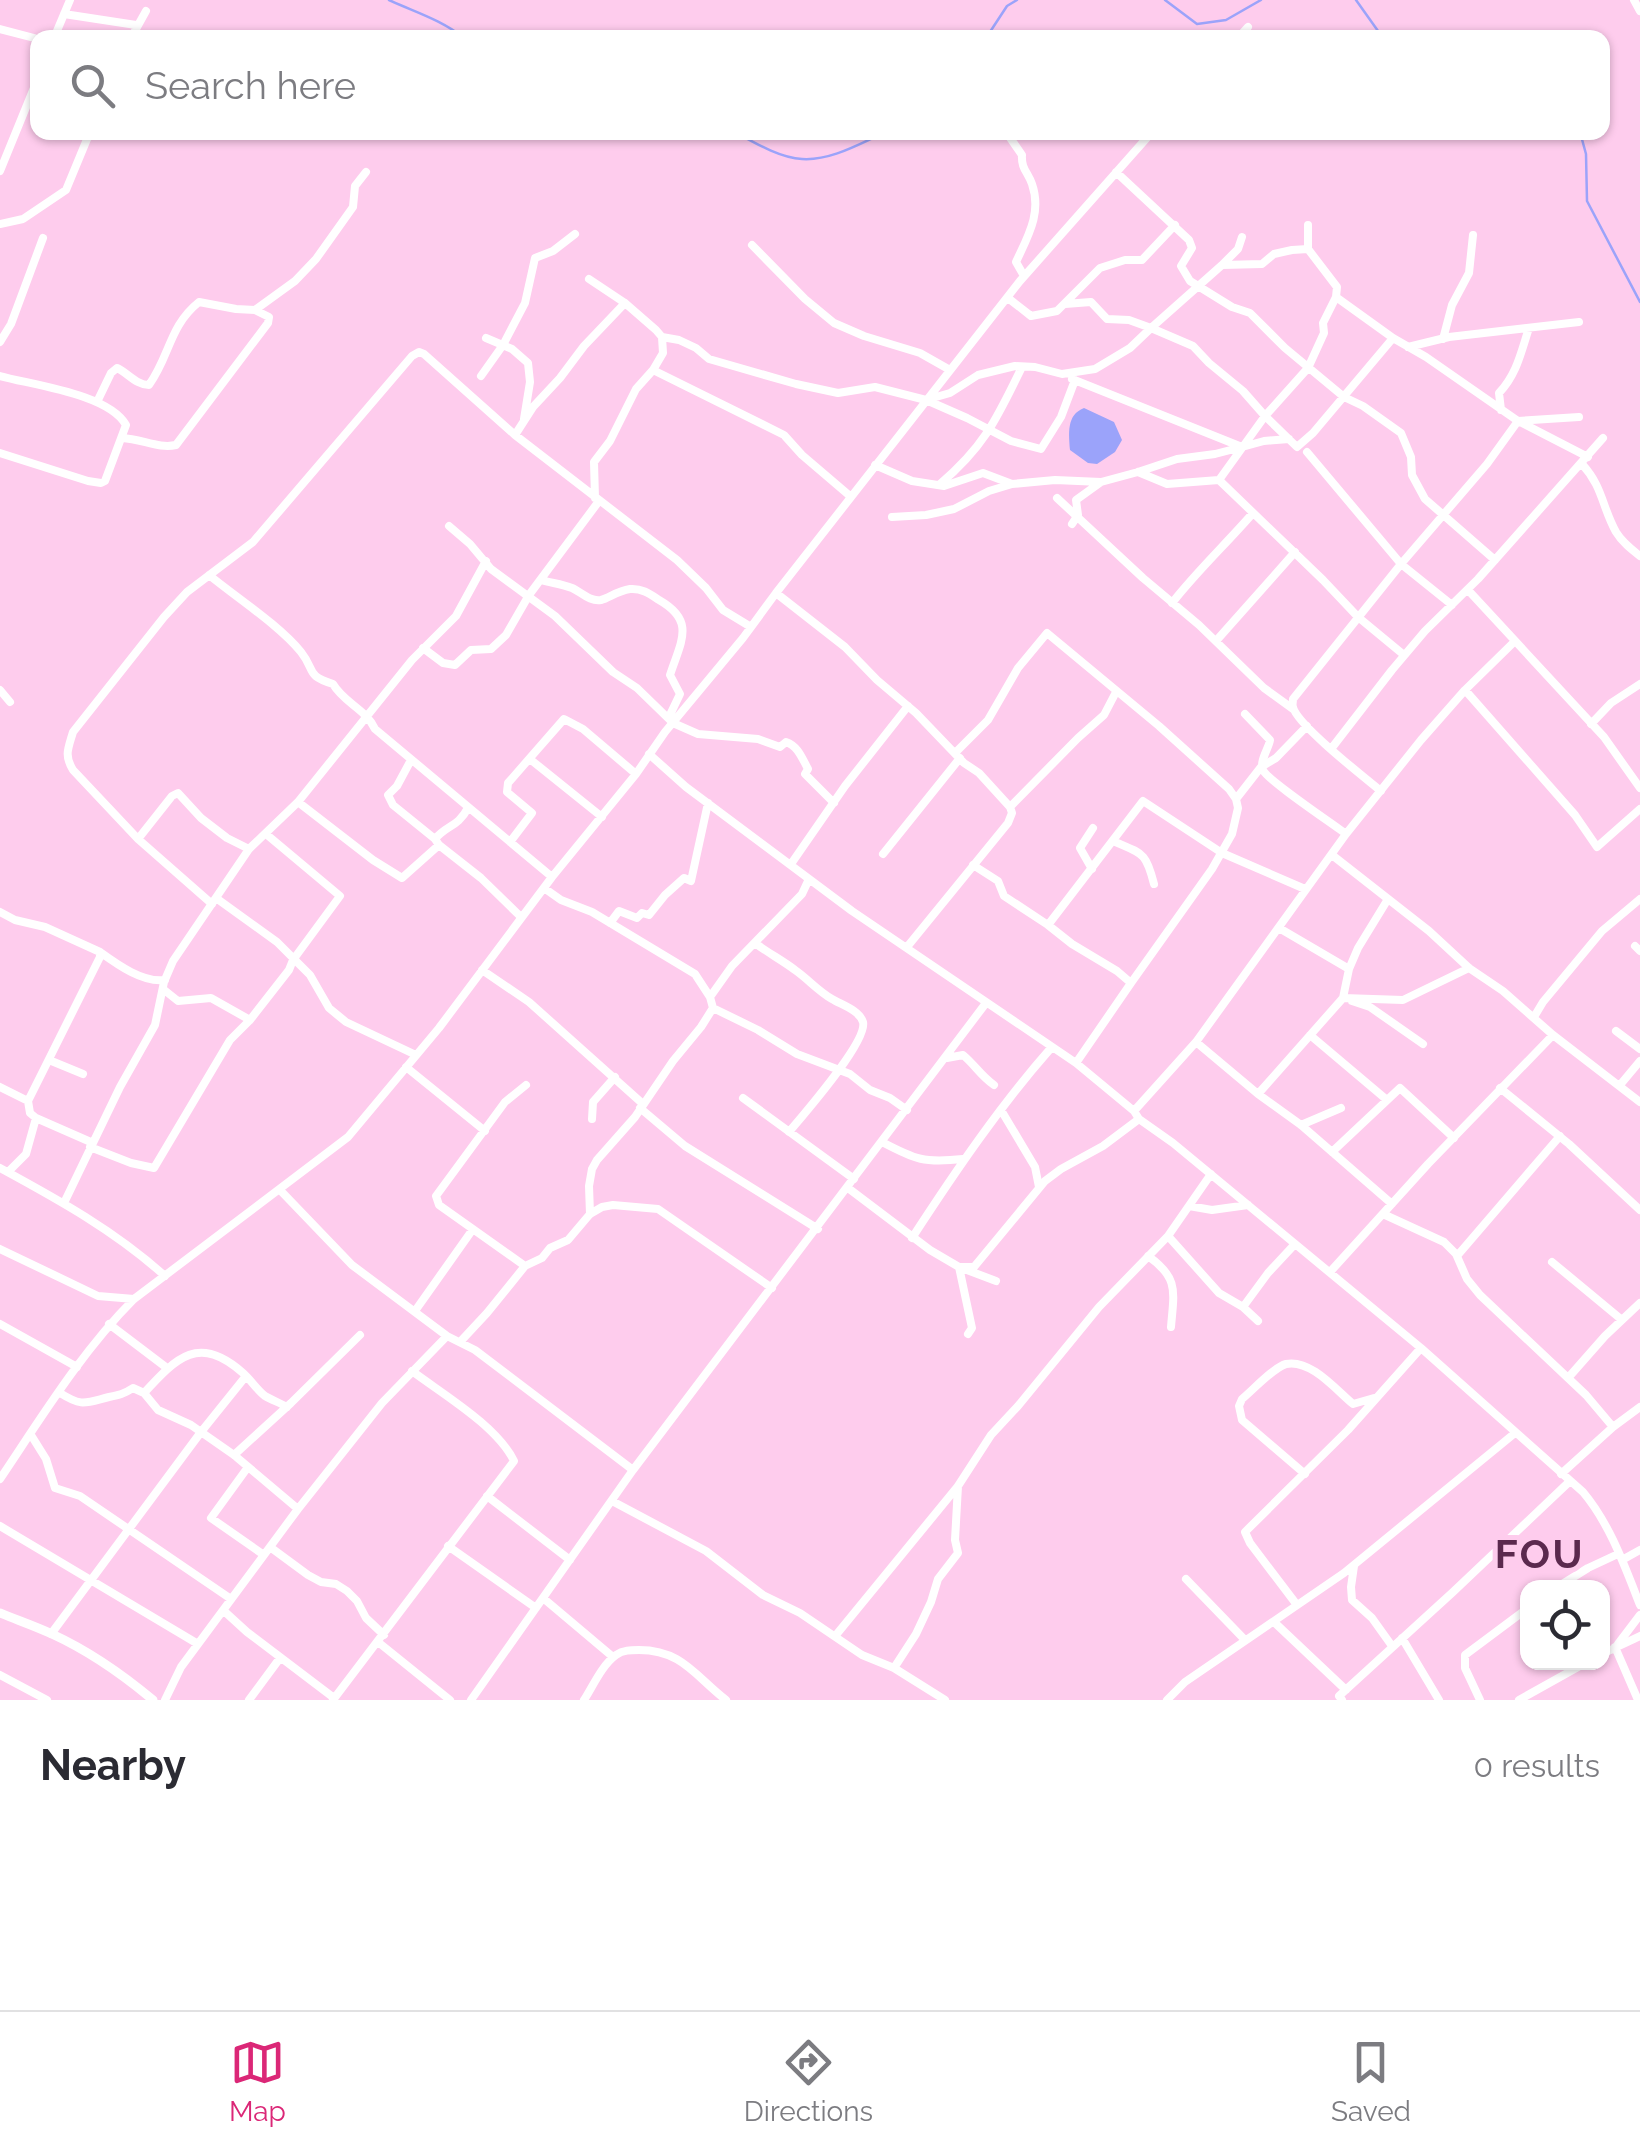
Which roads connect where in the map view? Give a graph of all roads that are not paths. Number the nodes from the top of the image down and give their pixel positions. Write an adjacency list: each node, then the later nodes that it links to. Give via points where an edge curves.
1 (70, 0): 5 (street)
2 (1634, 0): 4 (street)
3 (146, 10): 6 (street)
4 (1640, 10)
5 (64, 14): 6 (street); 9 (street)
6 (136, 25): 10 (street)
7 (1248, 27): 11 (street)
8 (0, 28): 12 (street)
9 (57, 30)
10 (134, 30)
11 (1245, 30)
12 (30, 37)
13 (30, 99): 14 (street)
14 (27, 107): 15 (street); 19 (street)
15 (30, 108)
16 (87, 140): 22 (street, via 66,190 23,219)
17 (1010, 140): 32 (street, via 1034,186 1037,214 1016,262)
18 (1145, 140): 21 (street)
19 (0, 171)
20 (366, 172): 39 (street, via 355,186 352,207 316,259)
21 (1116, 172): 24 (street); 32 (street)
22 (0, 224)
23 (1308, 225): 30 (street)
24 (1175, 226): 34 (street, via 1192,248 1181,266); 38 (street, via 1142,260 1100,268)
25 (576, 234): 48 (street, via 535,258 525,303)
26 (1473, 235): 46 (street, via 1469,273)
27 (43, 238): 47 (street)
28 (1242, 238): 31 (street)
29 (752, 244): 53 (street, via 834,323)
30 (1308, 249): 31 (street, via 1274,254 1262,264); 35 (street, via 1337,287)
31 (1222, 266): 34 (street)
32 (1024, 276): 36 (street)
33 (589, 279): 37 (street)
34 (1198, 287): 41 (street); 51 (street, via 1250,312)
35 (1336, 297): 45 (street); 51 (street)
36 (1008, 298): 38 (street, via 1031,316); 53 (street)
37 (625, 304): 43 (street); 64 (street)
38 (1065, 304): 41 (street, via 1091,302 1107,319)
39 (255, 310): 60 (street, via 199,302 176,328 149,385 117,368); 68 (street, via 268,323 176,444)
40 (1579, 322): 42 (street)
41 (1152, 328): 54 (street, via 1095,369); 62 (street, via 1194,346)
42 (1529, 328): 46 (street); 61 (street, via 1516,372 1499,393)
43 (662, 337): 52 (street, via 663,353); 59 (street, via 796,384 838,394 875,388)
44 (486, 338): 48 (street)
45 (1392, 338): 49 (street); 58 (street)
46 (1443, 339): 49 (street)
47 (0, 342)
48 (503, 345): 56 (street); 64 (street, via 528,363)
49 (1408, 347): 61 (street)
50 (1022, 366): 54 (street); 59 (street, via 978,375); 66 (street)
51 (1308, 368): 58 (street); 62 (street)
52 (653, 370): 81 (street, via 784,435); 83 (street, via 594,462)
53 (950, 370): 59 (street)
54 (1062, 374): 57 (street)
55 (0, 376): 60 (street)
56 (481, 376)
57 (1075, 380): 66 (street, via 1041,449); 71 (street)
58 (1344, 398): 70 (street, via 1297,446); 87 (street, via 1402,434 1412,475)
59 (926, 400): 66 (street); 75 (street)
60 (97, 402): 68 (street, via 124,420)
61 (1500, 410): 65 (street)
62 (1265, 416): 70 (street); 71 (street)
63 (1579, 417): 65 (street)
64 (524, 421): 67 (street)
65 (1518, 421): 74 (street); 87 (street)
66 (990, 430): 80 (street)
67 (515, 435): 83 (street); 95 (street, via 418,352 252,542)
68 (122, 438): 72 (street, via 101,483)
69 (1604, 438): 74 (street)
70 (1289, 439): 71 (street)
71 (1242, 446): 76 (street); 77 (street)
72 (0, 452)
73 (1306, 452): 94 (street)
74 (1585, 460): 91 (street, via 1616,531); 92 (street)
75 (874, 465): 80 (street, via 912,482); 81 (street)
76 (1138, 472): 77 (street, via 1167,484); 78 (street)
77 (1219, 480): 84 (street)
78 (1100, 482): 79 (street); 86 (street, via 1076,500)
79 (1012, 484): 80 (street, via 983,474); 85 (street, via 954,509)
80 (939, 485)
81 (850, 496): 98 (street)
82 (1057, 498): 86 (street)
83 (596, 500): 96 (street); 103 (street)
84 (1253, 513): 90 (street); 100 (street)
85 (892, 516)
86 (1078, 516): 88 (street); 100 (street)
87 (1442, 516): 92 (street); 94 (street)
88 (1072, 524)
89 (449, 526): 93 (street)
90 (1295, 552): 102 (street); 104 (street)
91 (1640, 556)
92 (1495, 560): 97 (street)
93 (486, 561): 99 (street); 106 (street, via 456,616)
94 (1401, 564): 101 (street); 102 (street)
95 (208, 575): 116 (street, via 288,638 313,676); 144 (street, via 164,617 79,722 67,751 74,770)
96 (541, 580): 99 (street); 117 (street, via 597,600 643,590 678,612 682,637 670,674 680,694)
97 (1468, 590): 101 (street); 105 (street)
98 (776, 594): 103 (street); 113 (street)
99 (528, 596): 106 (street, via 491,648 471,650 455,665); 117 (street)
100 (1172, 602): 104 (street)
101 (1452, 605): 107 (street)
102 (1358, 617): 107 (street); 114 (street, via 1296,694)
103 (751, 627): 117 (street)
104 (1216, 641): 114 (street)
105 (1514, 642): 110 (street); 118 (street)
106 (423, 648): 116 (street)
107 (1404, 655): 122 (street)
108 (1640, 684): 118 (street)
109 (0, 690): 112 (street)
110 (1465, 690): 132 (street); 139 (street, via 1598,847)
111 (1116, 692): 124 (street, via 1047,633); 133 (street); 137 (street, via 1104,715)
112 (10, 702)
113 (908, 706): 124 (street); 136 (street)
114 (1293, 709): 119 (street)
115 (1245, 714): 128 (street, via 1270,740)
116 (369, 716): 120 (street); 121 (street)
117 (672, 720): 123 (street); 136 (street, via 706,736 792,744 806,775)
118 (1591, 724): 129 (street)
119 (1308, 726): 122 (street); 128 (street)
120 (359, 728): 121 (street); 134 (street)
121 (374, 729): 125 (street)
122 (1330, 749): 132 (street)
123 (648, 754): 130 (street); 135 (street)
124 (958, 756): 137 (street); 150 (street)
125 (412, 760): 138 (street); 146 (street, via 388,794 392,805)
126 (531, 760): 130 (street, via 568,719); 140 (street); 147 (street, via 508,783 507,792 532,813)
127 (1640, 764): 129 (street)
128 (1261, 768): 133 (street); 143 (street)
129 (1630, 772): 131 (street)
130 (636, 774): 140 (street)
131 (1640, 788)
132 (1381, 791): 143 (street)
133 (1236, 799): 149 (street, via 1236,822)
134 (298, 802): 142 (street); 146 (street, via 402,878)
135 (708, 803): 152 (street); 165 (street, via 691,881 684,878 650,915 619,911)
136 (834, 803): 152 (street)
137 (1010, 807): 153 (street, via 1008,823)
138 (468, 808): 146 (street); 147 (street)
139 (1640, 808)
140 (602, 817): 155 (street)
141 (1093, 828): 154 (street, via 1080,848)
142 (266, 834): 148 (street); 171 (street, via 340,894)
143 (1346, 834): 151 (street)
144 (138, 839): 148 (street, via 178,792 201,818); 162 (street)
145 (1113, 841): 149 (street, via 1143,801); 154 (street); 157 (street, via 1148,860)
146 (437, 842): 164 (street)
147 (510, 842): 155 (street)
148 (249, 849): 162 (street)
149 (1222, 853): 159 (street); 175 (street)
150 (883, 854)
151 (1332, 855): 159 (street); 160 (street)
152 (791, 864): 156 (street)
153 (973, 865): 166 (street); 169 (street)
154 (1092, 869): 166 (street)
155 (552, 877): 158 (street)
156 (809, 879): 168 (street); 169 (street)
157 (1154, 884)
158 (544, 888): 164 (street); 165 (street)
159 (1306, 890): 167 (street)
160 (1388, 899): 172 (street); 173 (street)
161 (1640, 899): 181 (street, via 1602,931)
162 (214, 901): 171 (street); 176 (street, via 172,961)
163 (0, 912): 170 (street)
164 (521, 917): 174 (street)
165 (610, 923): 177 (street, via 695,974)
166 (1048, 925): 175 (street)
167 (1279, 928): 173 (street); 186 (street)
168 (755, 944): 177 (street); 196 (street, via 860,1016 863,1030)
169 (907, 947): 179 (street)
170 (100, 952): 176 (street); 192 (street)
171 (293, 960): 182 (street); 190 (street, via 346,1022)
172 (1468, 968): 178 (street, via 1404,1000); 181 (street)
173 (1349, 969): 178 (street)
174 (482, 970): 190 (street); 198 (street)
175 (1131, 983): 194 (street)
176 (165, 984): 182 (street, via 178,1002 211,998); 222 (street, via 155,1025)
177 (710, 996): 180 (street)
178 (1343, 998): 185 (street); 187 (street, via 1370,1007)
179 (986, 1003): 188 (street); 191 (street)
180 (713, 1008): 196 (street); 209 (street)
181 (1534, 1017): 184 (street)
182 (250, 1020): 222 (street, via 230,1040 154,1168)
183 (1616, 1031): 189 (street)
184 (1553, 1035): 201 (street); 203 (street)
185 (1310, 1036): 204 (street); 206 (street)
186 (1196, 1042): 204 (street); 213 (street)
187 (1423, 1044)
188 (1051, 1048): 194 (street); 212 (street)
189 (1640, 1048)
190 (416, 1055): 195 (street)
191 (945, 1058): 200 (street, via 963,1054); 211 (street)
192 (49, 1060): 197 (street); 207 (street)
193 (1640, 1061): 201 (street)
194 (1076, 1063): 213 (street)
195 (406, 1067): 217 (street); 230 (street, via 348,1138)
196 (839, 1070): 211 (street); 218 (street)
197 (83, 1074)
198 (615, 1078): 209 (street); 215 (street, via 593,1102)
199 (526, 1085): 217 (street)
200 (994, 1085)
201 (1620, 1085): 208 (street)
202 (0, 1087): 207 (street)
203 (1500, 1088): 219 (street); 220 (street)
204 (1258, 1094): 216 (street)
205 (742, 1098): 218 (street)
206 (1387, 1100): 220 (street, via 1400,1088); 223 (street)
207 (28, 1101): 214 (street)
208 (1640, 1102)
209 (642, 1106): 236 (street, via 592,1169); 239 (street, via 685,1146)
210 (1341, 1108): 216 (street)
211 (907, 1110): 221 (street)
212 (1001, 1110): 224 (street); 228 (street, via 1035,1166)
213 (1136, 1115): 226 (street); 228 (street, via 1103,1146)
214 (36, 1118): 222 (street); 225 (street, via 26,1154)
215 (592, 1118)
216 (1301, 1125): 223 (street)
217 (486, 1131): 238 (street, via 436,1196)
218 (789, 1132): 227 (street)
219 (1560, 1136): 235 (street); 245 (street)
220 (1454, 1138): 232 (street)
221 (882, 1142): 224 (street, via 931,1162); 227 (street)
222 (92, 1145): 231 (street)
223 (1332, 1152): 232 (street)
224 (964, 1160): 241 (street)
225 (4, 1170): 231 (street)
226 (1211, 1174): 233 (street); 234 (street)
227 (854, 1179): 229 (street)
228 (1039, 1186): 248 (street, via 974,1267)
229 (848, 1188): 239 (street); 241 (street)
230 (280, 1190): 250 (street); 256 (street, via 352,1265)
231 (64, 1203): 250 (street)
232 (1392, 1204): 237 (street)
233 (1248, 1205): 234 (street); 242 (street)
234 (1189, 1206): 240 (street)
235 (1640, 1210)
236 (590, 1214): 247 (street, via 568,1240); 252 (street, via 613,1205 658,1209)
237 (1383, 1214): 245 (street, via 1444,1242); 249 (street)
238 (472, 1229): 247 (street); 256 (street)
239 (818, 1229): 252 (street)
240 (1168, 1236): 244 (street); 255 (street, via 1219,1294)
241 (912, 1238): 248 (street)
242 (1295, 1244): 249 (street); 255 (street)
243 (0, 1249): 253 (street, via 98,1296)
244 (1148, 1256): 261 (street, via 1167,1269 1174,1293); 287 (street, via 992,1435)
245 (1457, 1256): 271 (street, via 1480,1295)
246 (1552, 1262): 257 (street)
247 (525, 1266): 265 (street)
248 (959, 1267): 251 (street); 262 (street)
249 (1330, 1272): 266 (street)
250 (165, 1276): 253 (street)
251 (996, 1281)
252 (772, 1288): 283 (street)
253 (134, 1299): 260 (street)
254 (1640, 1304): 257 (street)
255 (1242, 1307): 258 (street)
256 (415, 1310): 264 (street)
257 (1622, 1320): 271 (street)
258 (1258, 1321)
259 (0, 1324): 267 (street)
260 (109, 1324): 267 (street); 268 (street)
261 (1171, 1327)
262 (968, 1334)
263 (360, 1335): 275 (street)
264 (447, 1336): 265 (street); 269 (street)
265 (460, 1342): 283 (street)
266 (1421, 1348): 274 (street); 279 (street)
267 (77, 1367): 272 (street)
268 (167, 1368): 270 (street, via 187,1354 209,1352); 273 (street)
269 (412, 1371): 288 (street, via 514,1457); 290 (street)
270 (246, 1376): 275 (street); 278 (street)
271 (1568, 1378): 277 (street)
272 (60, 1393): 273 (street, via 94,1403 133,1388); 280 (street)
273 (144, 1393): 278 (street, via 158,1410)
274 (1374, 1398): 284 (street); 284 (street, via 1353,1404 1304,1366 1283,1364 1242,1399 1242,1420)
275 (287, 1407): 281 (street)
276 (1639, 1409): 277 (street)
277 (1613, 1427): 286 (street)
278 (200, 1432): 281 (street); 292 (street)
279 (1515, 1434): 286 (street); 299 (street)
280 (31, 1435): 285 (street); 292 (street, via 55,1488)
281 (234, 1454): 282 (street)
282 (248, 1467): 290 (street); 296 (street, via 212,1518)
283 (633, 1470): 289 (street)
284 (1306, 1474): 305 (street, via 1244,1535)
285 (1, 1476)
286 (1565, 1478): 297 (street, via 1594,1505); 318 (street)
287 (958, 1486): 315 (street); 326 (street, via 958,1553 938,1578)
288 (487, 1496): 293 (street); 298 (street)
289 (612, 1501): 298 (street); 315 (street, via 706,1550 763,1595)
290 (298, 1509): 294 (street)
291 (0, 1526): 301 (street)
292 (128, 1528): 301 (street); 304 (street)
293 (448, 1546): 307 (street); 317 (street)
294 (270, 1547): 296 (street); 317 (street, via 308,1576 347,1591)
295 (1640, 1550): 297 (street)
296 (264, 1555): 304 (street)
297 (1620, 1557): 302 (street); 306 (street)
298 (570, 1560): 303 (street)
299 (1354, 1566): 305 (street); 321 (street, via 1352,1600)
300 (1186, 1579): 319 (street)
301 (90, 1580): 314 (street); 320 (street)
302 (1569, 1580)
303 (543, 1598): 307 (street); 324 (street)
304 (231, 1599): 308 (street)
305 (1297, 1605): 312 (street)
306 (1640, 1605)
307 (536, 1608): 337 (street)
308 (224, 1610): 320 (street); 325 (street)
309 (1, 1613): 313 (street); 314 (street)
310 (1520, 1614): 343 (street, via 1465,1655)
311 (1640, 1616): 322 (street)
312 (1274, 1622): 319 (street); 330 (street)
313 (0, 1626)
314 (52, 1634): 333 (street)
315 (836, 1635): 326 (street)
316 (1640, 1636): 322 (street)
317 (382, 1638): 331 (street); 336 (street)
318 (1402, 1638): 321 (street); 342 (street)
319 (1245, 1640): 341 (street)
320 (198, 1644): 334 (street)
321 (1392, 1646): 330 (street)
322 (1615, 1648): 323 (street); 345 (street)
323 (1610, 1650)
324 (613, 1657): 338 (street); 339 (street, via 632,1650 675,1656)
325 (280, 1658): 331 (street); 335 (street)
326 (894, 1668): 329 (street)
327 (1573, 1670): 344 (street)
328 (0, 1675): 332 (street)
329 (930, 1696): 340 (street)
330 (1340, 1696)
331 (334, 1699)
332 (46, 1700)
333 (153, 1700)
334 (165, 1700)
335 (249, 1700)
336 (450, 1700)
337 (471, 1700)
338 (584, 1700)
339 (726, 1700)
340 (945, 1700)
341 (1167, 1700)
342 (1439, 1700)
343 (1480, 1700)
344 (1519, 1700)
345 (1638, 1700)

